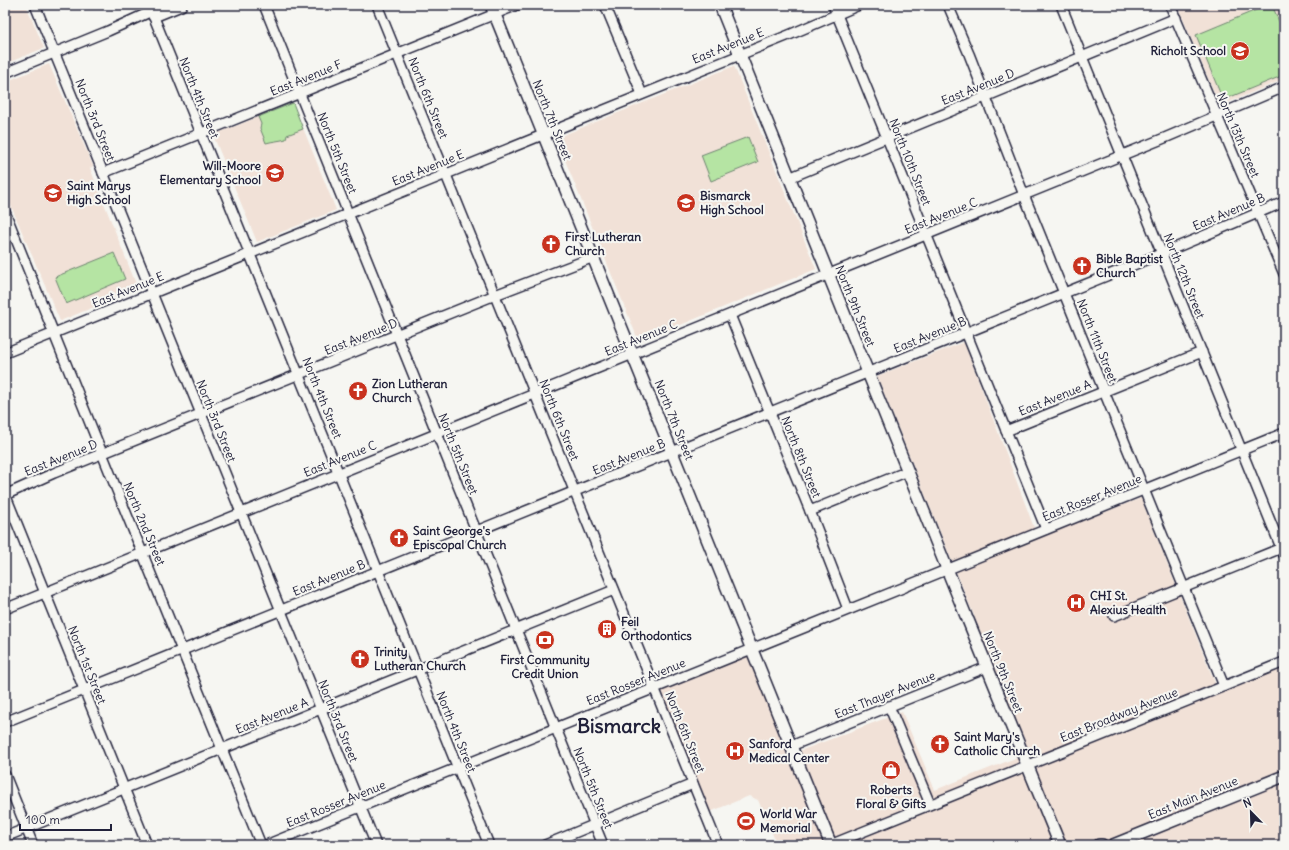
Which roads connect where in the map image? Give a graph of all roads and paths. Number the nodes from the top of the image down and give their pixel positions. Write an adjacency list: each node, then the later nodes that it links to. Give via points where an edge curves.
1 (35, 5): 18 (street, North 3rd Street)
2 (162, 5): 15 (main road)
3 (181, 5): 15 (main road)
4 (264, 5): 24 (street, North 5th Street)
5 (377, 5): 19 (street, North 6th Street)
6 (517, 5): 14 (street, East Avenue F)
7 (605, 5): 25 (street)
8 (720, 5): 20 (main road, North 9th Street)
9 (833, 5): 16 (street, North 10th Street)
10 (860, 5): 16 (street, East Avenue E)
11 (948, 5): 26 (street, North 11th Street)
12 (1061, 5): 21 (street, North 12th Street)
13 (1170, 5): 17 (street, North 13th Street)
14 (493, 10): 19 (street, East Avenue F); 29 (main road, North 7th Street)
15 (151, 11): 18 (street); 28 (street, North 4th Street)
16 (837, 15): 20 (street, East Avenue E); 30 (street, North 10th Street)
17 (1176, 18): 21 (street, East Avenue D); 27 (street, North 13th Street)
18 (54, 53): 22 (street); 32 (street, North 3rd Street)
19 (397, 54): 24 (street, East Avenue F); 33 (street, North 6th Street)
20 (740, 54): 25 (street, East Avenue E); 34 (main road, North 9th Street)
21 (1082, 57): 26 (street, East Avenue D); 31 (street, North 12th Street)
22 (5, 73)
23 (1284, 87): 27 (street, East Avenue C)
24 (300, 93): 28 (street, East Avenue F); 38 (street, North 5th Street)
25 (642, 94): 29 (street, East Avenue E)
26 (985, 97): 30 (street, East Avenue D); 35 (street, North 11th Street)
27 (1217, 115): 31 (street, East Avenue C); 39 (street, North 13th Street)
28 (200, 134): 32 (street, East Avenue F); 41 (street, North 4th Street)
29 (543, 134): 33 (street, East Avenue E); 43 (main road, North 7th Street)
30 (887, 137): 34 (street, East Avenue D); 40 (street, North 10th Street)
31 (1122, 155): 35 (street, East Avenue C); 42 (street, North 12th Street)
32 (103, 173): 46 (street, North 3rd Street)
33 (446, 174): 38 (street, East Avenue E); 48 (street, North 6th Street)
34 (789, 178): 44 (main road, North 9th Street)
35 (1024, 195): 40 (street, East Avenue C); 47 (street, North 11th Street)
36 (1284, 202): 39 (street, East Avenue B)
37 (5, 212): 50 (street, North 2nd Street)
38 (348, 213): 41 (street, East Avenue E); 52 (street, North 5th Street)
39 (1258, 213): 42 (street, East Avenue B); 45 (street, North 13th Street)
40 (927, 235): 44 (street, East Avenue C); 51 (street, North 10th Street)
41 (250, 254): 46 (street, East Avenue E); 57 (street, North 4th Street)
42 (1162, 254): 47 (street, East Avenue B); 53 (street, North 12th Street)
43 (594, 257): 48 (street, East Avenue D); 55 (main road, North 7th Street)
44 (828, 274): 49 (street, East Avenue C); 56 (main road, North 9th Street)
45 (1284, 274)
46 (152, 293): 50 (street, East Avenue E); 61 (street, North 3rd Street)
47 (1064, 293): 51 (street, East Avenue B); 58 (street, North 11th Street)
48 (495, 295): 52 (street, East Avenue D); 59 (street, North 6th Street)
49 (730, 315): 55 (street, East Avenue C); 60 (street, North 8th Street)
50 (54, 333): 54 (street, East Avenue E); 67 (street, North 2nd Street)
51 (966, 333): 56 (street, East Avenue B); 62 (street, North 10th Street)
52 (397, 335): 57 (street, East Avenue D); 63 (street, North 5th Street)
53 (1202, 352): 58 (street, East Avenue A); 65 (street, North 12th Street)
54 (5, 353)
55 (633, 354): 59 (street, East Avenue C); 66 (main road, North 7th Street)
56 (868, 373): 60 (street, East Avenue B); 68 (main road, North 9th Street)
57 (299, 375): 61 (street, East Avenue D); 69 (street, North 4th Street)
58 (1104, 392): 62 (street, East Avenue A); 70 (street, North 11th Street)
59 (534, 393): 63 (street, East Avenue C); 71 (street, North 6th Street)
60 (770, 412): 66 (street, East Avenue B); 73 (street, North 8th Street)
61 (201, 415): 67 (street, East Avenue D); 74 (street, North 3rd Street)
62 (1006, 431): 75 (street, North 10th Street)
63 (437, 433): 69 (street, East Avenue C); 76 (street, North 5th Street)
64 (1284, 433): 65 (street, East Rosser Avenue)
65 (1242, 450): 70 (street, East Rosser Avenue); 77 (street, North 12th Street)
66 (673, 452): 71 (street, East Avenue B); 89 (main road, North 7th Street)
67 (102, 454): 72 (street, East Avenue D); 78 (street, North 2nd Street)
68 (908, 471): 73 (street); 79 (main road, North 9th Street)
69 (339, 473): 74 (street, East Avenue C); 80 (street, North 4th Street)
70 (1144, 490): 75 (street, East Rosser Avenue); 81 (street, North 11th Street)
71 (576, 491): 76 (street, East Avenue B); 82 (street, North 6th Street)
72 (5, 494): 83 (street, North 1st Street)
73 (810, 511): 85 (street, North 8th Street)
74 (241, 513): 78 (street, East Avenue C); 86 (street, North 3rd Street)
75 (1046, 529): 79 (street, East Rosser Avenue)
76 (477, 532): 80 (street, East Avenue B); 88 (street, North 5th Street)
77 (1283, 550): 81 (street)
78 (143, 552): 83 (street, East Avenue C); 90 (street, North 2nd Street)
79 (948, 570): 85 (street, East Rosser Avenue); 92 (main road, North 9th Street)
80 (379, 571): 86 (street, East Avenue B); 93 (street, North 4th Street)
81 (1183, 588): 87 (street); 94 (street, North 11th Street)
82 (614, 590): 88 (street, East Avenue A); 95 (street, North 6th Street)
83 (46, 592): 84 (street, East Avenue C); 96 (street, North 1st Street)
84 (5, 608)
85 (848, 609): 89 (street, East Rosser Avenue)
86 (280, 611): 90 (street, East Avenue B); 98 (street, North 3rd Street)
87 (1114, 616)
88 (516, 629): 93 (street, East Avenue A); 100 (street, North 5th Street)
89 (752, 648): 95 (street, East Rosser Avenue); 101 (main road, North 7th Street)
90 (182, 651): 96 (street, East Avenue B); 102 (street, North 2nd Street)
91 (1284, 662): 94 (street, East Broadway Avenue)
92 (987, 667): 97 (street, East Thayer Avenue); 103 (main road, North 9th Street)
93 (418, 669): 98 (street, East Avenue A); 104 (street, North 4th Street)
94 (1224, 686): 103 (street, East Broadway Avenue)
95 (654, 688): 100 (street, East Rosser Avenue); 107 (street, North 6th Street)
96 (84, 690): 99 (street, East Avenue B); 108 (street, North 1st Street)
97 (889, 706): 101 (street, East Thayer Avenue); 109 (street)
98 (320, 709): 102 (street, East Avenue A); 110 (street, North 3rd Street)
99 (5, 722)
100 (556, 727): 104 (street, East Rosser Avenue); 111 (street, North 5th Street)
101 (791, 746): 123 (main road, North 7th Street)
102 (223, 749): 108 (street, East Avenue A); 116 (street, North 2nd Street)
103 (1028, 766): 109 (street, East Broadway Avenue); 124 (main road, North 9th Street)
104 (458, 768): 110 (street, East Rosser Avenue); 119 (street, North 4th Street)
105 (5, 775): 112 (street)
106 (1284, 776): 125 (main road, East Main Avenue)
107 (693, 784): 111 (street); 122 (street, North 6th Street)
108 (124, 788): 112 (street, East Avenue A); 115 (street, North 1st Street)
109 (930, 804): 123 (street, East Broadway Avenue)
110 (360, 807): 117 (street, East Rosser Avenue); 118 (street, North 3rd Street)
111 (595, 825): 120 (street); 121 (street, North 5th Street)
112 (26, 828): 113 (street, East Avenue A); 114 (street)
113 (5, 836)
114 (33, 845)
115 (147, 845)
116 (262, 845)
117 (266, 845)
118 (376, 845)
119 (489, 845)
120 (545, 845)
121 (603, 845)
122 (718, 845)
123 (831, 845)
124 (1060, 845)
125 (1113, 845)

